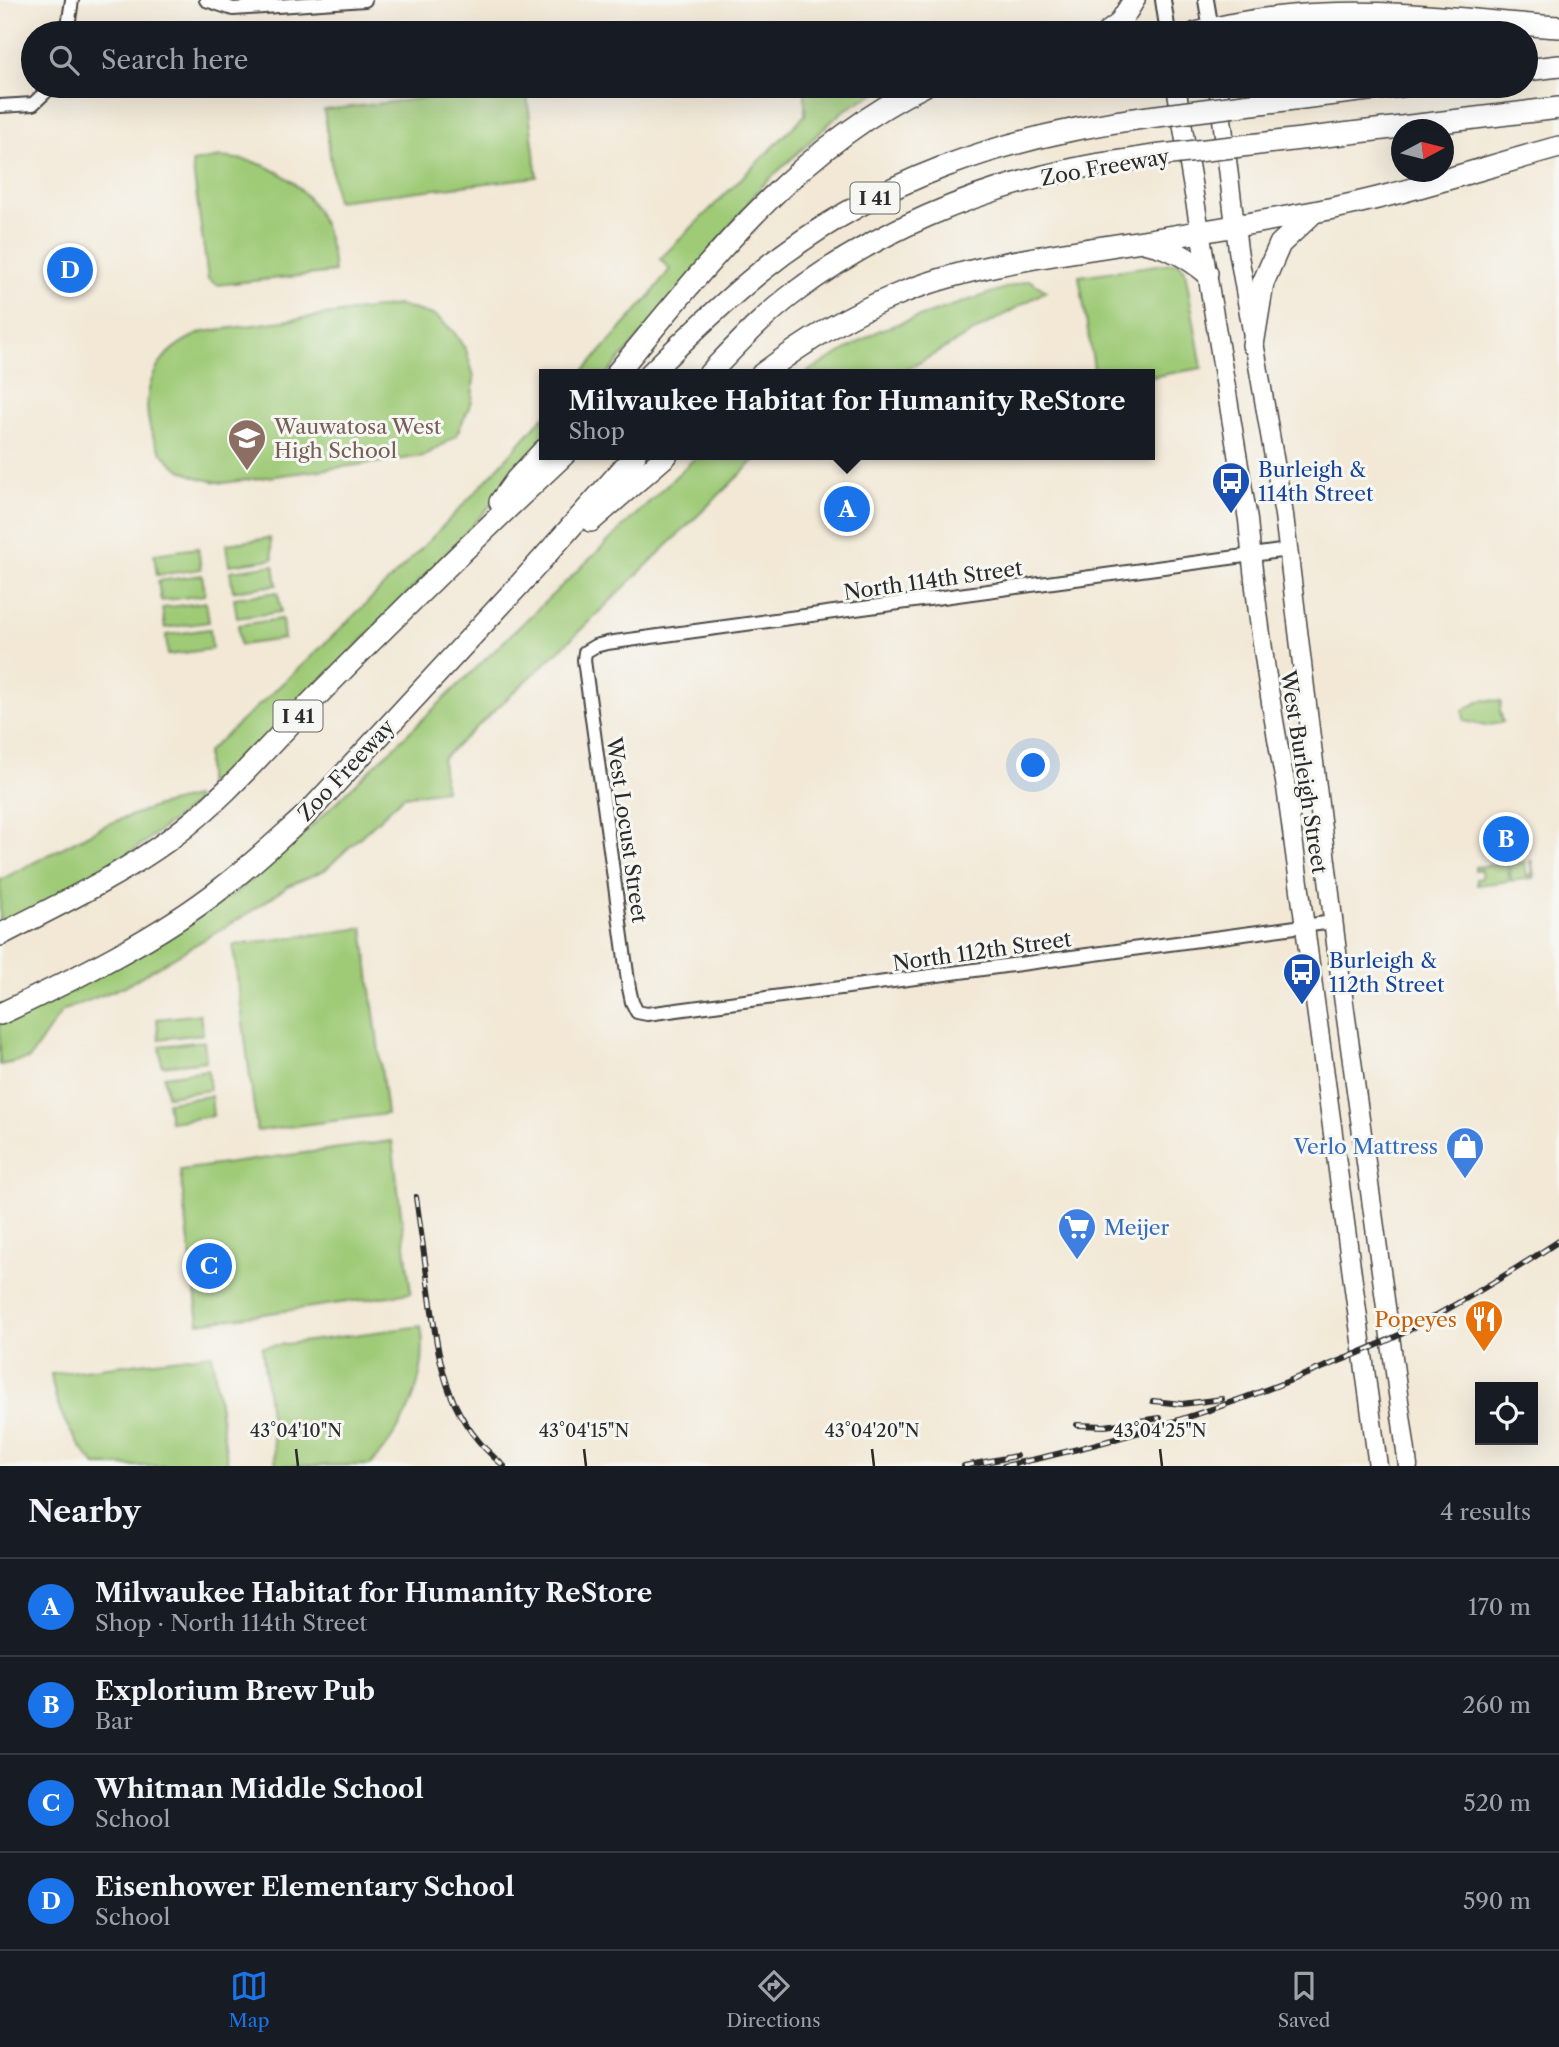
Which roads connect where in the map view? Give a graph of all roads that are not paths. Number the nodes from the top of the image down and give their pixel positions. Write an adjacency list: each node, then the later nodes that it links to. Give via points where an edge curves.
1 (72, 0): 7 (street)
2 (206, 0): 3 (street, via 233,9)
3 (365, 0)
4 (1134, 0): 8 (highway)
5 (1163, 0): 9 (street)
6 (1206, 0): 10 (street)
7 (68, 21)
8 (1120, 21)
9 (1166, 21)
10 (1206, 21)
11 (1281, 21): 12 (highway, via 1336,13)
12 (1493, 21)
13 (1538, 25): 14 (highway)
14 (1559, 27)
15 (1559, 66): 16 (highway)
16 (1538, 69)
17 (39, 98): 22 (street, via 33,104)
18 (903, 98): 31 (highway, via 851,130 773,197 702,271)
19 (1178, 98): 27 (main road, West Burleigh Street)
20 (1220, 98): 26 (main road, West Burleigh Street)
21 (1302, 98): 32 (highway, Zoo Freeway / I 41, bridge, via 1074,128 972,155 918,177 831,223 760,272)
22 (0, 106)
23 (1559, 108): 33 (highway, Zoo Freeway / I 41, bridge, via 1153,156 1031,180 883,237 794,293)
24 (1559, 146): 25 (highway)
25 (1314, 212): 26 (highway); 30 (highway, via 1280,244 1263,283)
26 (1236, 225): 27 (highway); 30 (main road, West Burleigh Street)
27 (1199, 231): 28 (highway); 29 (main road, West Burleigh Street)
28 (1139, 242): 29 (highway, via 1167,247); 34 (highway, via 1030,257 912,289 830,328)
29 (1208, 273): 41 (main road, West Burleigh Street)
30 (1253, 345): 40 (main road, West Burleigh Street)
31 (620, 369)
32 (655, 369)
33 (714, 369)
34 (769, 369)
35 (539, 455): 39 (highway)
36 (559, 460): 39 (highway, I 41)
37 (631, 460): 42 (highway, Zoo Freeway)
38 (661, 460): 42 (highway)
39 (473, 540): 46 (highway, I 41, via 198,816 125,868)
40 (1288, 550): 41 (street, North 114th Street); 44 (main road, West Burleigh Street)
41 (1251, 555): 43 (street, North 114th Street, via 607,643); 45 (main road, West Burleigh Street)
42 (521, 583): 48 (highway, Zoo Freeway, via 308,813 222,888 111,958)
43 (585, 652): 47 (street, West Locust Street, via 629,988)
44 (1333, 922): 45 (street, North 112th Street); 50 (main road, West Burleigh Street)
45 (1304, 926): 47 (street, North 112th Street, via 758,1000); 49 (main road, West Burleigh Street)
46 (0, 935)
47 (637, 1012)
48 (0, 1014)
49 (1378, 1466)
50 (1408, 1466)

